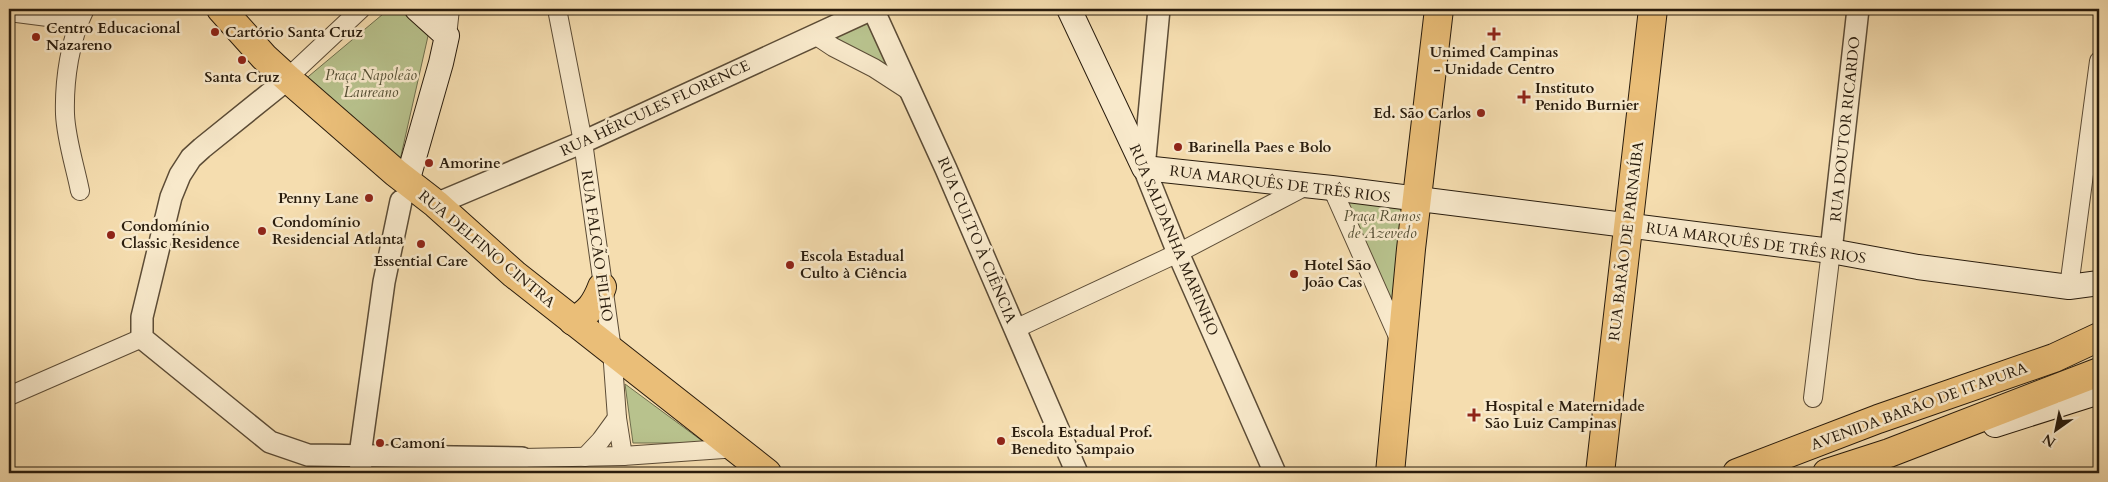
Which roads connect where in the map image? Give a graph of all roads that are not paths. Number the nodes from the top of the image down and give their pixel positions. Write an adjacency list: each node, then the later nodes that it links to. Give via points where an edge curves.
1 (221, 9): 17 (main road, RUA DELFINO CINTRA)
2 (361, 9): 17 (street)
3 (417, 9): 15 (main road)
4 (450, 9): 15 (street)
5 (557, 9): 19 (street, RUA FALCÃO FILHO)
6 (873, 9): 14 (street, RUA HÉRCULES FLORENCE); 18 (street, RUA CULTO À CIÊNCIA)
7 (1069, 9): 20 (main road, RUA SALDANHA MARINHO)
8 (1159, 9): 20 (street)
9 (1439, 9): 25 (main road)
10 (1653, 9): 27 (main road, RUA BARÃO DE PARNAÍBA)
11 (1858, 9): 28 (street, RUA DOUTOR RICARDO)
12 (9, 12): 13 (street)
13 (82, 15): 23 (street, via 67,76 65,116)
14 (815, 35): 18 (street); 19 (street, RUA HÉRCULES FLORENCE)
15 (447, 36): 24 (main road)
16 (2099, 61): 32 (street)
17 (283, 82): 24 (main road, RUA DELFINO CINTRA); 37 (street, via 202,148 180,175 171,197 142,317)
18 (911, 92): 35 (street, RUA CULTO À CIÊNCIA)
19 (583, 142): 26 (street, RUA HÉRCULES FLORENCE); 33 (street, RUA FALCÃO FILHO)
20 (1144, 168): 21 (main road, RUA MARQUÊS DE TRÊS RIOS); 29 (street, RUA SALDANHA MARINHO)
21 (1308, 185): 22 (main road, RUA MARQUÊS DE TRÊS RIOS); 29 (street)
22 (1332, 188): 25 (main road, RUA MARQUÊS DE TRÊS RIOS); 38 (street)
23 (80, 190)
24 (404, 191): 26 (main road, RUA DELFINO CINTRA); 30 (main road); 49 (street, via 384,282)
25 (1416, 200): 27 (main road, RUA MARQUÊS DE TRÊS RIOS); 38 (main road)
26 (436, 204): 30 (main road, RUA DELFINO CINTRA)
27 (1630, 226): 28 (main road, RUA MARQUÊS DE TRÊS RIOS); 55 (main road, RUA BARÃO DE PARNAÍBA)
28 (1831, 251): 32 (main road, RUA MARQUÊS DE TRÊS RIOS, via 1918,267); 43 (street, RUA DOUTOR RICARDO)
29 (1178, 253): 35 (street); 53 (street, RUA SALDANHA MARINHO)
30 (514, 274): 34 (main road, RUA DELFINO CINTRA)
31 (2099, 283): 32 (main road, RUA MARQUÊS DE TRÊS RIOS)
32 (2069, 286)
33 (602, 287): 34 (main road, via 590,311); 39 (street, RUA FALCÃO FILHO)
34 (573, 321): 39 (main road, RUA DELFINO CINTRA)
35 (1015, 329): 52 (street, RUA CULTO À CIÊNCIA)
36 (2099, 337): 56 (main road, AVENIDA BARÃO DE ITAPURA, via 2054,358 1878,419)
37 (142, 338): 42 (street); 49 (street, via 270,442 308,455)
38 (1403, 349): 54 (main road)
39 (612, 350): 44 (street, RUA FALCÃO FILHO); 46 (main road, RUA DELFINO CINTRA)
40 (2099, 372): 45 (main road)
41 (2099, 392): 45 (main road, via 1968,434)
42 (9, 396)
43 (1813, 398)
44 (617, 418): 47 (street, RUA FALCÃO FILHO); 48 (street)
45 (1933, 436): 57 (main road)
46 (738, 448): 47 (street); 51 (main road, RUA DELFINO CINTRA)
47 (623, 456): 48 (street)
48 (584, 457): 50 (street)
49 (360, 464): 50 (street)
50 (522, 465)
51 (767, 473)
52 (1077, 473)
53 (1276, 473)
54 (1390, 473)
55 (1600, 473)
56 (1737, 473)
57 (1827, 473)

